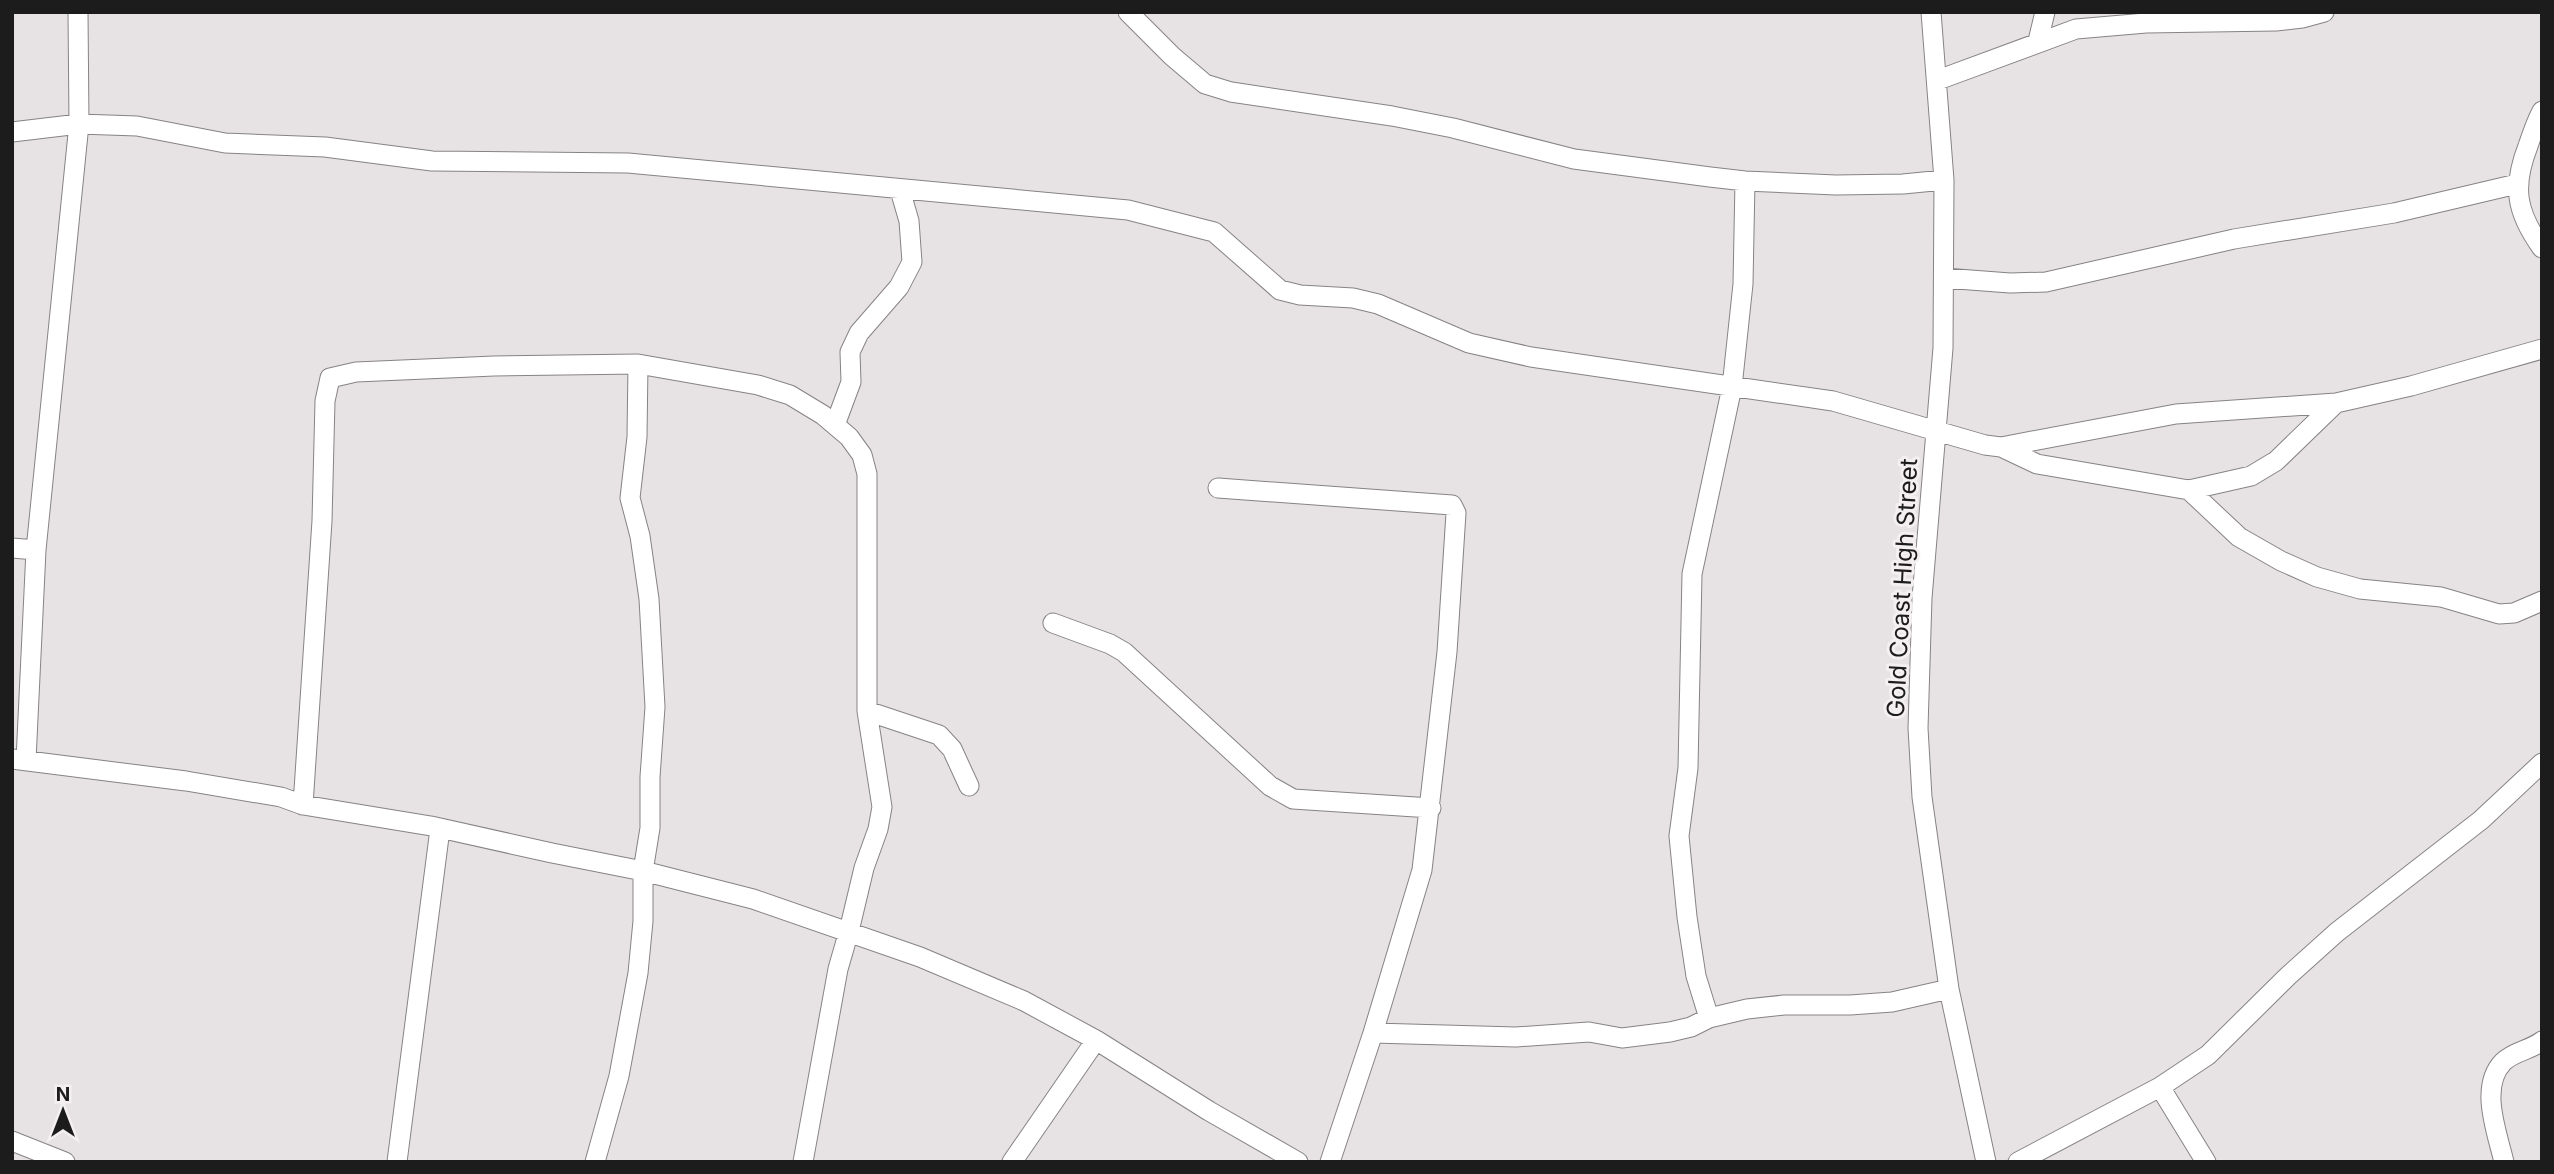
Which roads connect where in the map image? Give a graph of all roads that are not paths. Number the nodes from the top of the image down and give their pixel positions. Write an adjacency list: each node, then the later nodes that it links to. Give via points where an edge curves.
1 (78, 12): 9 (street)
2 (1128, 12): 12 (street, via 1172,56 1214,88 1453,128 1574,159)
3 (1931, 12): 7 (street, Gold Coast High Street)
4 (2045, 12): 6 (street)
5 (2324, 12): 6 (street, via 2276,21 2076,29)
6 (2038, 41): 7 (street)
7 (1938, 80): 11 (street, Gold Coast High Street)
8 (2542, 111): 13 (street)
9 (79, 124): 10 (street); 14 (street, via 137,126 225,143 325,147 432,161 628,163); 27 (street)
10 (12, 132)
11 (1944, 180): 12 (street, via 1836,185); 16 (street, Gold Coast High Street)
12 (1745, 181): 19 (street, via 1743,284)
13 (2517, 184): 15 (street, via 2520,208); 16 (street, via 2394,213 2234,239 2046,282)
14 (900, 190): 19 (street, via 1009,197 1148,214 1214,232 1280,290 1378,304 1469,343 1531,357); 21 (street, via 909,221 912,262 850,352 851,382)
15 (2542, 248)
16 (1944, 278): 22 (street, Gold Coast High Street)
17 (2542, 349): 20 (street)
18 (638, 364): 21 (street, via 758,385 790,395); 34 (street, via 370,371 330,378 325,401 322,521); 37 (street, via 630,499 649,599 655,707 650,828)
19 (1732, 387): 22 (street, via 1833,401); 40 (street, via 1692,574 1688,768 1679,836 1694,964)
20 (2336, 403): 23 (street, via 2176,414); 25 (street, via 2276,461 2251,476)
21 (835, 425): 30 (street, via 862,455 867,474)
22 (1936, 431): 23 (street); 39 (street, Gold Coast High Street, via 1922,598 1918,729 1922,797)
23 (2001, 447): 25 (street, via 2038,464)
24 (1218, 488): 35 (street, via 1454,508 1447,652)
25 (2189, 490): 28 (street, via 2239,537 2317,578 2360,589 2441,597 2498,614 2514,613)
26 (12, 548): 27 (street)
27 (36, 550): 31 (street)
28 (2542, 601)
29 (1053, 624): 35 (street, via 1124,652 1270,786 1293,799)
30 (867, 711): 33 (street, via 939,735 952,749); 38 (street, via 882,807)
31 (19, 760): 34 (street, via 186,781)
32 (2542, 763): 44 (street, via 2481,820 2337,932 2220,1046)
33 (969, 786)
34 (303, 805): 36 (street)
35 (1431, 808): 41 (street, via 1419,888)
36 (440, 829): 37 (street); 48 (street)
37 (643, 871): 38 (street); 49 (street, via 638,973 619,1076)
38 (849, 932): 42 (street, via 1013,996); 50 (street, via 838,969)
39 (1949, 989): 40 (street, via 1892,1002 1784,1005); 53 (street, Gold Coast High Street)
40 (1709, 1018): 41 (street, via 1671,1032 1622,1038 1588,1032 1516,1037)
41 (1373, 1033): 52 (street)
42 (1096, 1040): 46 (street); 51 (street)
43 (2542, 1041): 56 (street, via 2503,1062 2490,1087)
44 (2160, 1087): 54 (street); 55 (street)
45 (12, 1141): 47 (street)
46 (1290, 1160)
47 (65, 1162)
48 (397, 1162)
49 (596, 1162)
50 (803, 1162)
51 (1012, 1162)
52 (1331, 1162)
53 (1986, 1162)
54 (2018, 1162)
55 (2206, 1162)
56 (2504, 1162)

